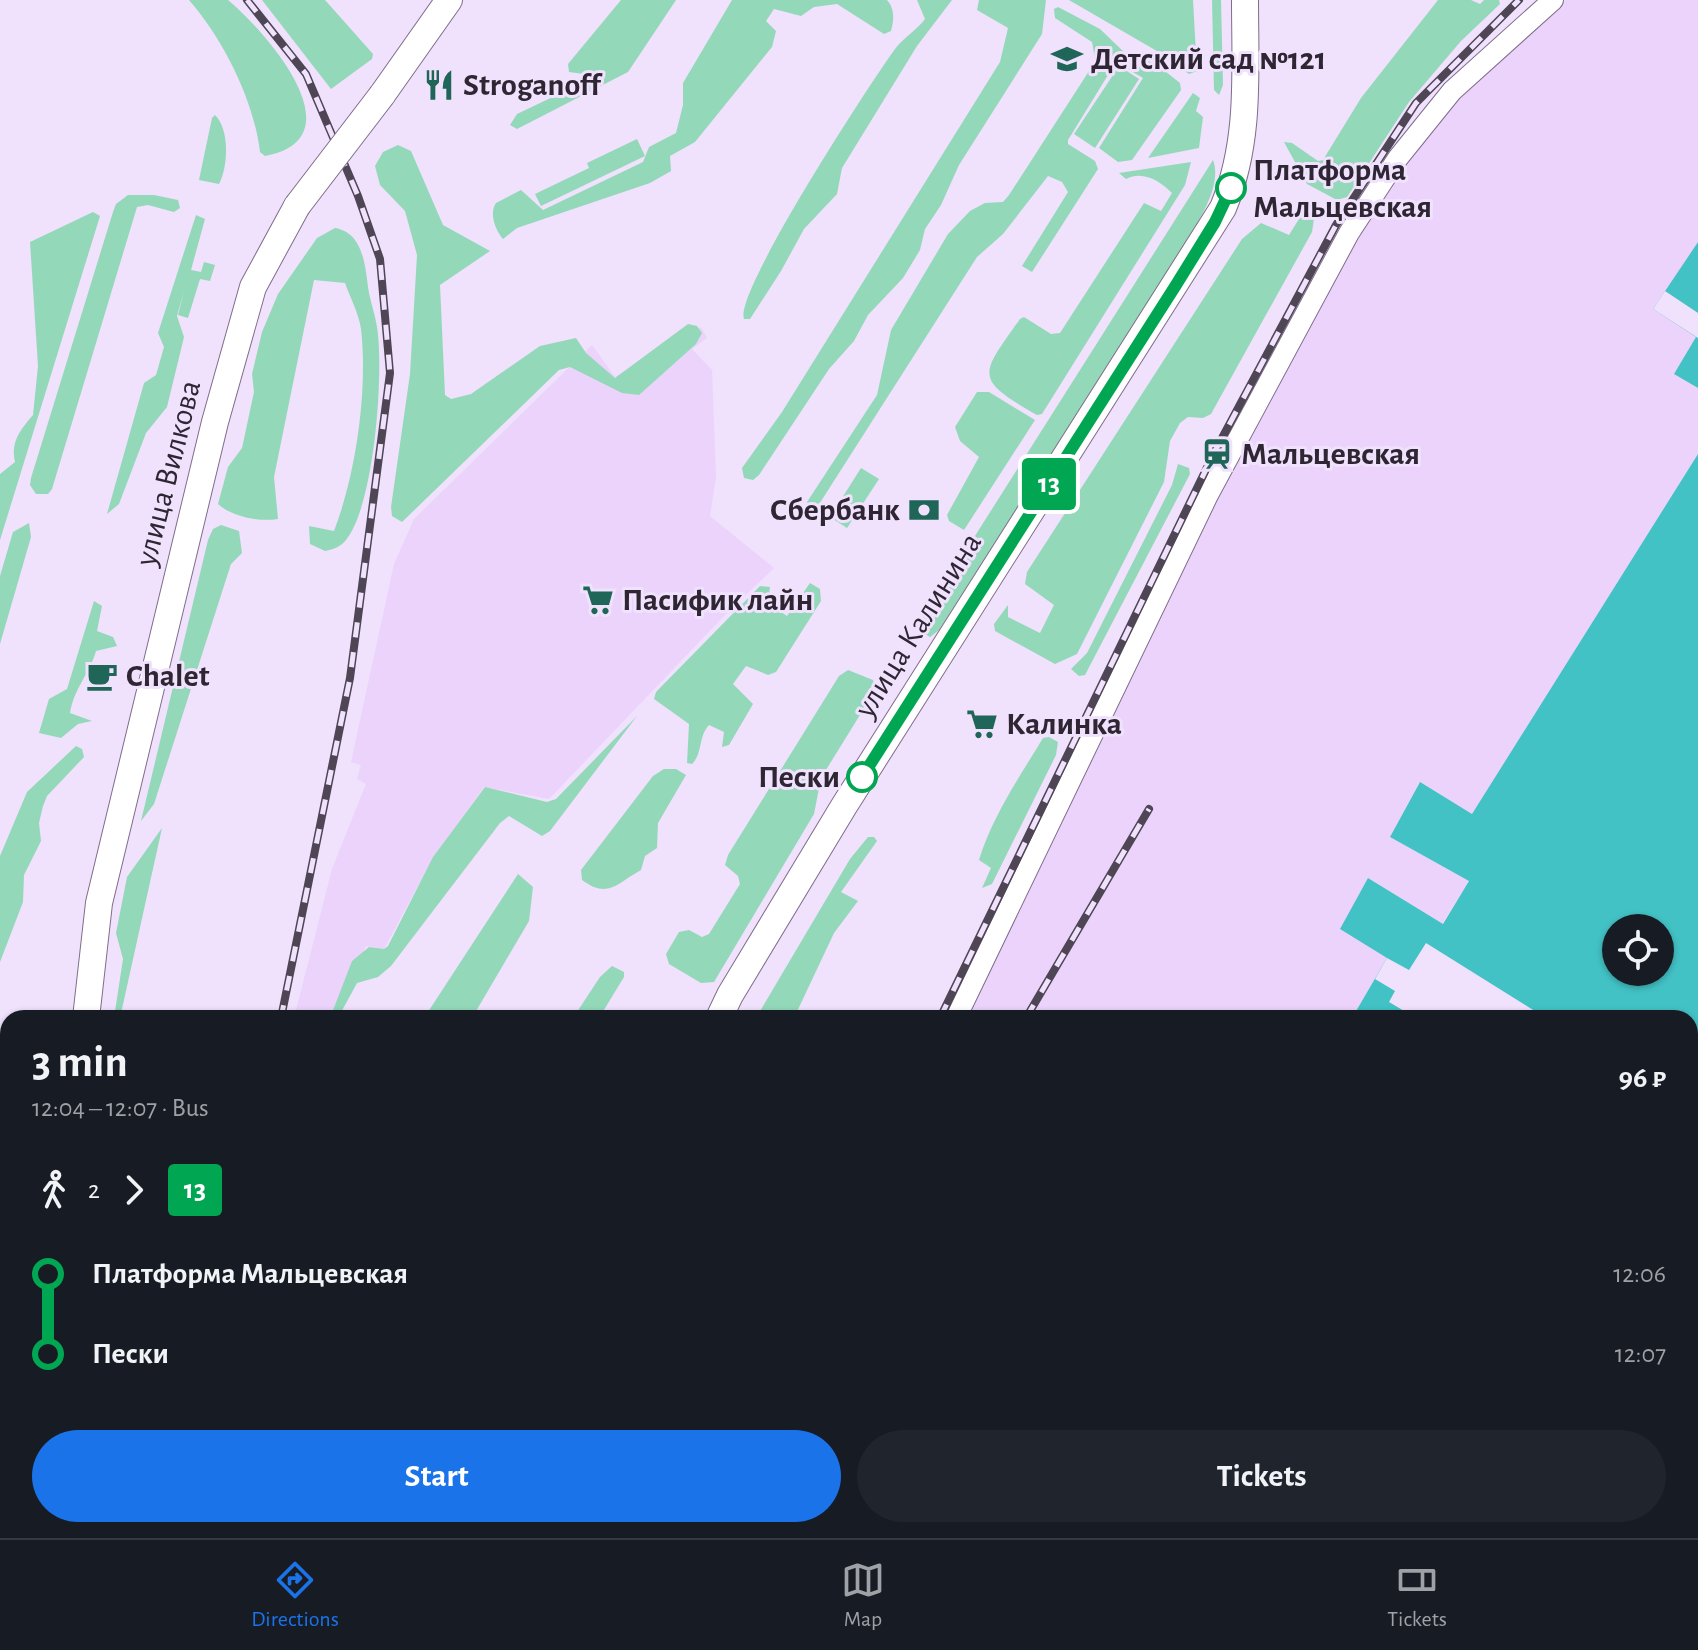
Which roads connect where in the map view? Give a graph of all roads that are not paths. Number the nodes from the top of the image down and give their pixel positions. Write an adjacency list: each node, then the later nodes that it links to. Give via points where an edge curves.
1 (449, 0): 4 (main road, улица Вилкова, bridge, via 297,206 253,287 215,422 102,890)
2 (1245, 0): 5 (main road, улица Калинина, via 1244,131 1223,208 844,806)
3 (1553, 0): 6 (street, via 1452,91 1398,158 1349,233 1208,495)
4 (87, 1010)
5 (723, 1010)
6 (960, 1010)

